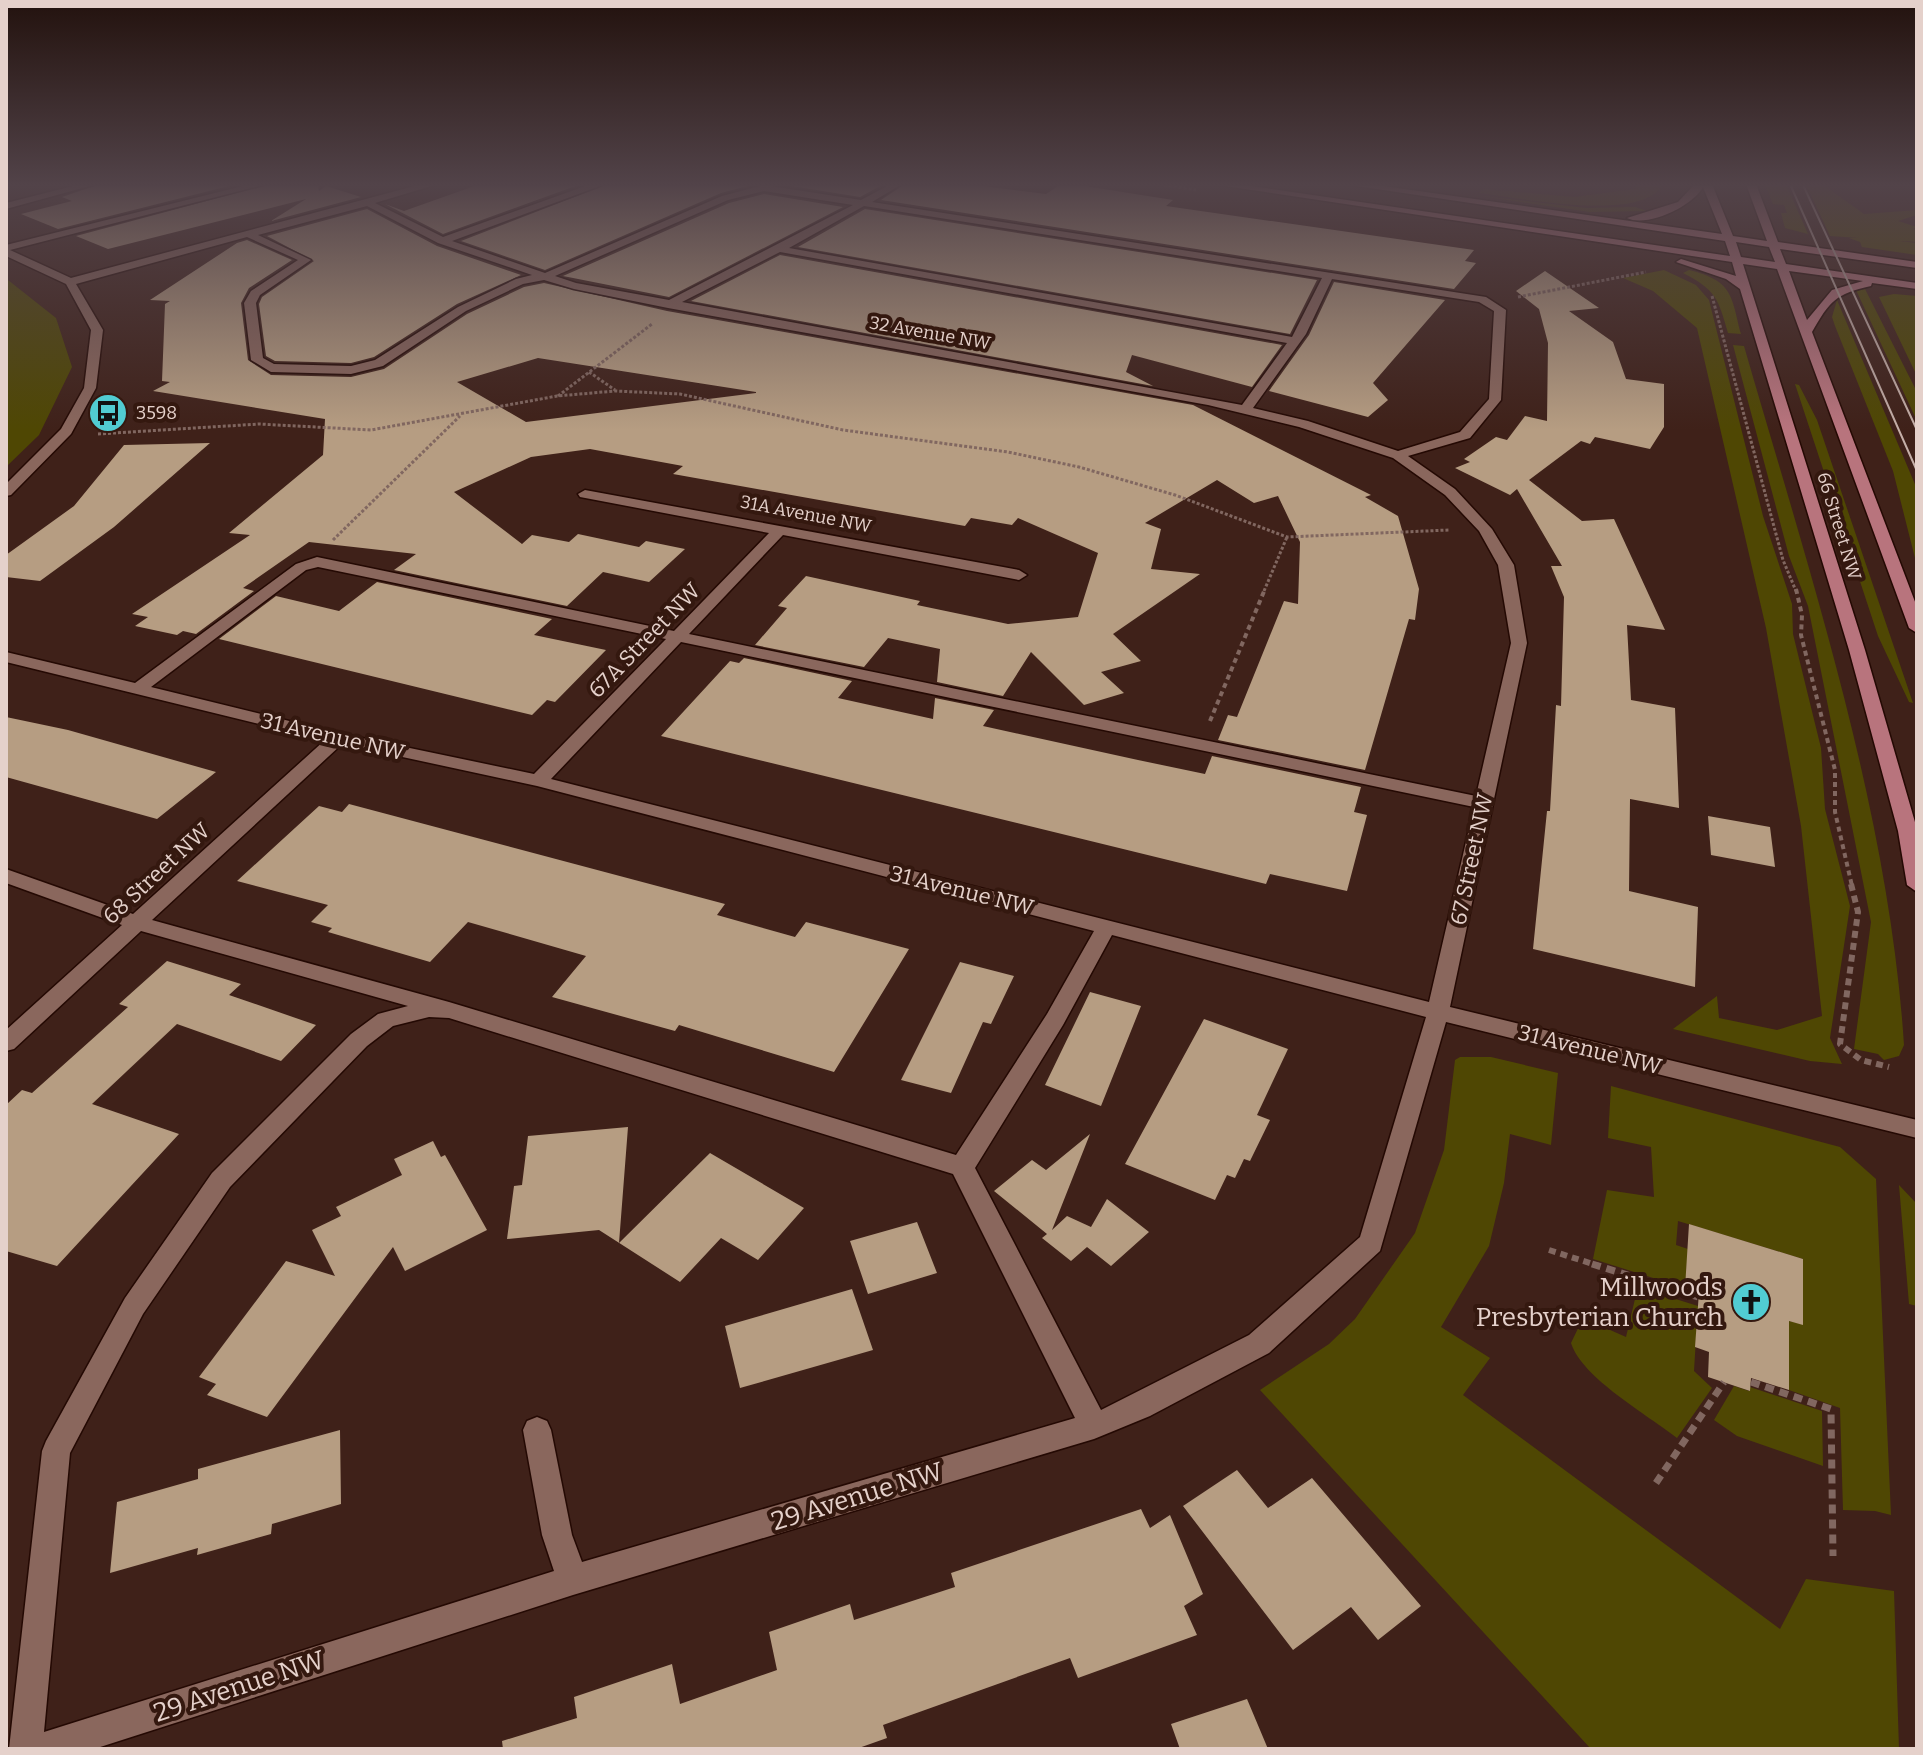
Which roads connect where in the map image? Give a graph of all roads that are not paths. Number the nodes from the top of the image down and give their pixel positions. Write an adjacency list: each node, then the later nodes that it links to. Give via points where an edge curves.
1 (38, 266): 17 (street)
2 (132, 266): 17 (street)
3 (297, 266): 15 (street, via 255,293 250,303 257,360 271,368 351,370 379,363 462,309 520,281)
4 (516, 266): 15 (street, 32 Avenue NW)
5 (570, 266): 15 (street)
6 (746, 266): 21 (street)
7 (874, 266): 23 (street)
8 (1259, 266): 16 (street)
9 (1694, 266): 20 (main road)
10 (1738, 266): 20 (main road, 66 Street NW)
11 (1780, 266): 22 (main road, 66 Street NW)
12 (1805, 266): 18 (main road)
13 (1830, 266): 14 (main road)
14 (1917, 274)
15 (546, 276): 21 (street, 32 Avenue NW)
16 (1328, 277): 23 (street); 25 (street, via 1482,299 1501,314 1495,400 1465,435)
17 (70, 282): 26 (street, via 97,330 90,388 66,431)
18 (1897, 283): 19 (main road); 22 (main road, via 1837,290 1828,295)
19 (1917, 286)
20 (1744, 287): 38 (main road, 66 Street NW, via 1857,650 1908,831)
21 (668, 305): 24 (street, 32 Avenue NW)
22 (1806, 332): 30 (main road, 66 Street NW)
23 (1295, 341): 24 (street)
24 (1246, 409): 25 (street, 32 Avenue NW)
25 (1398, 455): 36 (street, 67 Street NW, via 1450,492 1485,529 1506,565 1519,643)
26 (6, 492)
27 (585, 494): 28 (street, 31A Avenue NW)
28 (781, 529): 29 (street, 31A Avenue NW); 31 (street, 67A Street NW)
29 (1019, 575)
30 (1917, 628)
31 (676, 638): 33 (street, via 308,563); 35 (street, 67A Street NW); 36 (street)
32 (6, 657): 33 (street, 31 Avenue NW)
33 (137, 690): 34 (street, 31 Avenue NW)
34 (338, 738): 35 (street, 31 Avenue NW); 39 (street, 68 Street NW)
35 (538, 781): 40 (street, 31 Avenue NW)
36 (1484, 803): 42 (street, 67 Street NW)
37 (6, 876): 39 (street)
38 (1917, 885)
39 (137, 923): 41 (street); 43 (street, 68 Street NW)
40 (1106, 927): 42 (street, 31 Avenue NW); 45 (street)
41 (449, 1010): 45 (street); 50 (street, via 429,1009 386,1020 359,1040 221,1180 134,1306 56,1451)
42 (1438, 1012): 44 (street, 31 Avenue NW); 46 (street, 67 Street NW, via 1371,1243 1259,1344)
43 (6, 1043)
44 (1917, 1129)
45 (962, 1167): 47 (street)
46 (1140, 1407): 47 (street, 29 Avenue NW)
47 (1094, 1426): 49 (street, 29 Avenue NW)
48 (537, 1430): 49 (street, via 557,1535)
49 (573, 1580): 51 (street, 29 Avenue NW)
50 (26, 1749)
51 (42, 1749)

